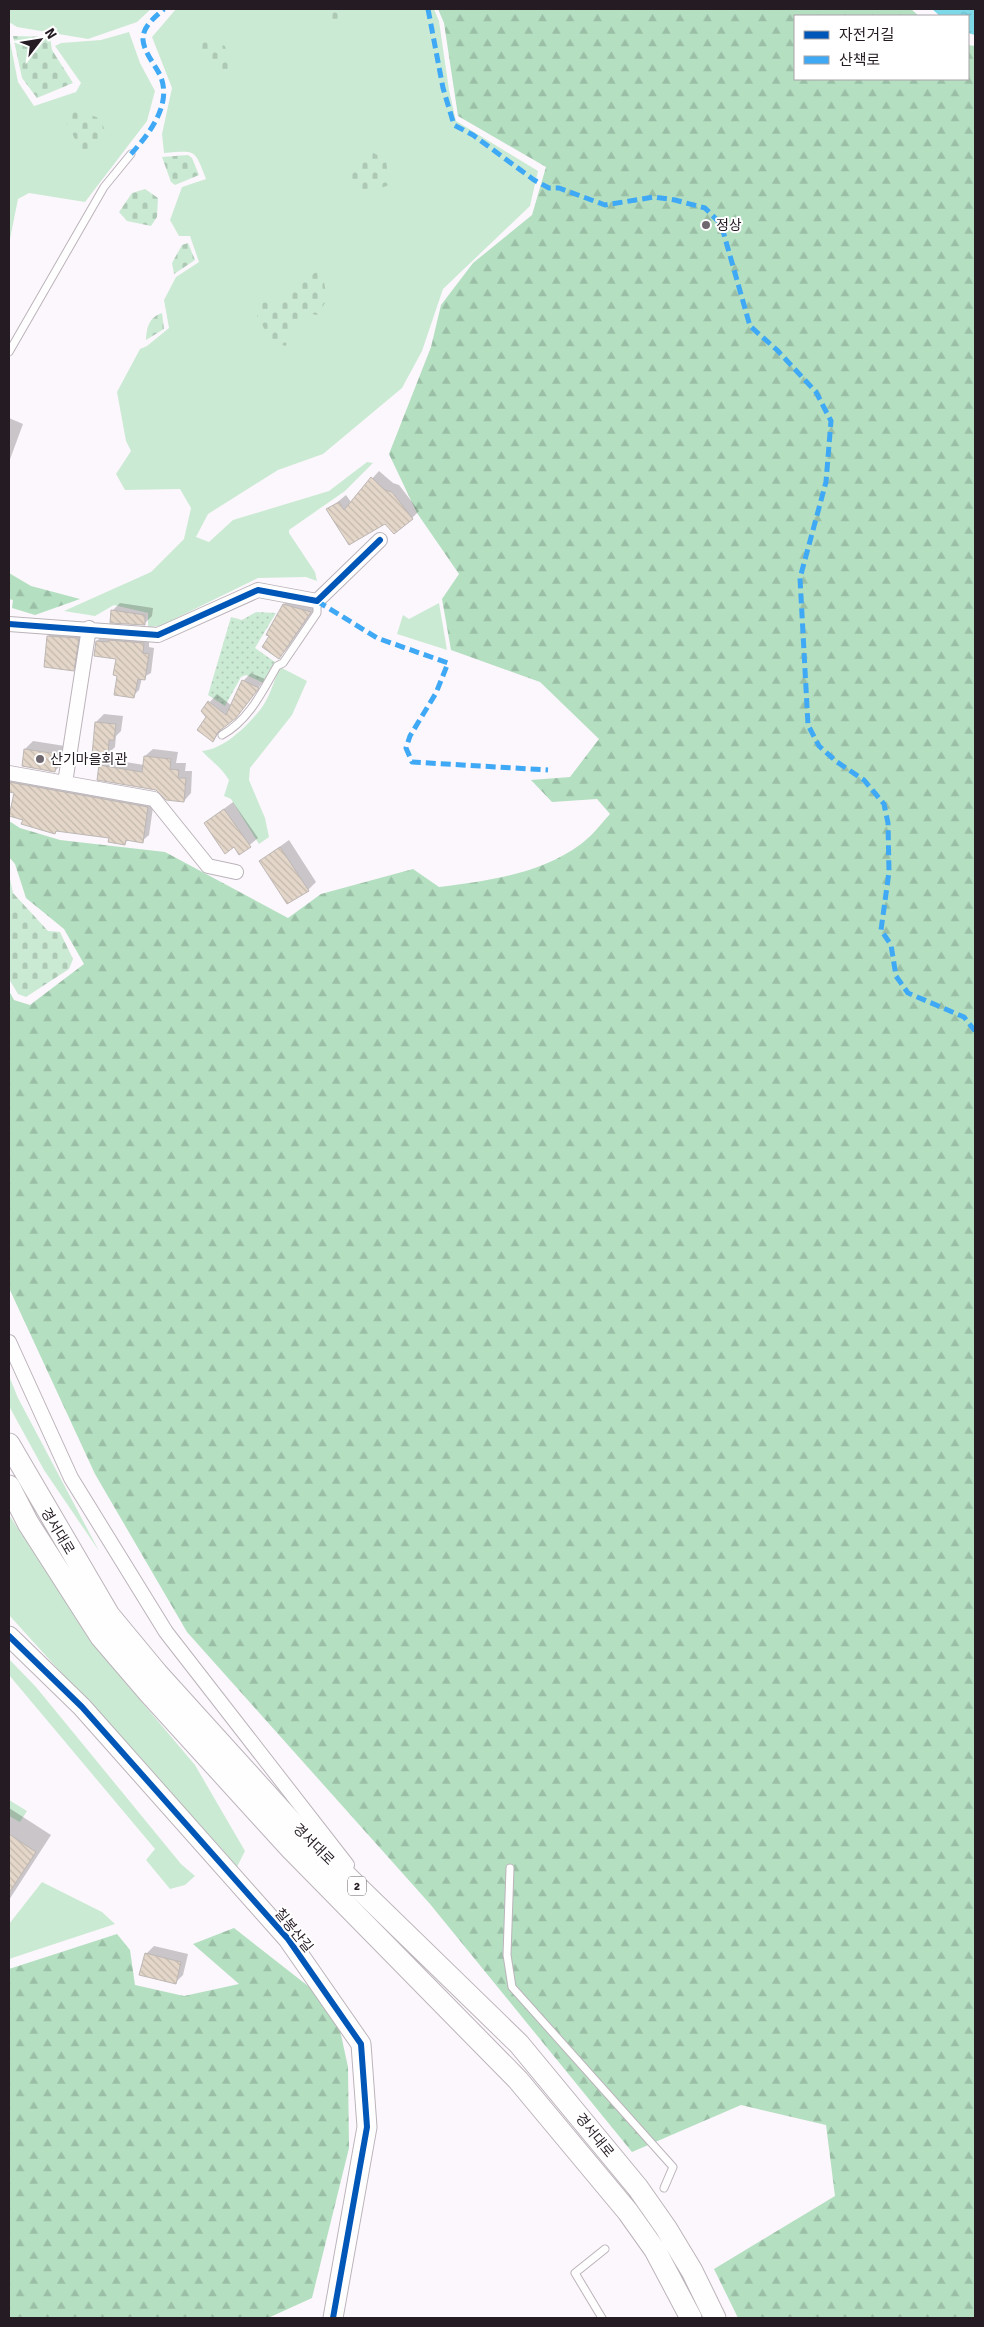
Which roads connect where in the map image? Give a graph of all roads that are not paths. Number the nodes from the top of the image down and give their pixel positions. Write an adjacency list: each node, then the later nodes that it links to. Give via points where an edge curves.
1 (131, 154): 2 (lane, via 104,187)
2 (9, 352)
3 (380, 540): 4 (street)
4 (317, 601): 6 (street, via 258,590 158,635); 7 (lane, via 317,613 277,666 256,704 233,729)
5 (9, 624): 6 (street)
6 (89, 628): 9 (street)
7 (222, 735)
8 (9, 773): 9 (street)
9 (65, 783): 10 (street, via 154,798 208,866)
10 (236, 872)
11 (9, 1342): 16 (street, via 71,1478 166,1632)
12 (9, 1444): 16 (main road, 경서대로 / 2, via 109,1615 157,1674 299,1830)
13 (9, 1486): 21 (main road, 경서대로 / 2, via 28,1523 101,1637 291,1849 518,2080 628,2212 655,2250)
14 (9, 1636): 19 (street, 칠봉산길, via 82,1707 288,1939 361,2044 367,2127)
15 (510, 1868): 17 (lane, via 507,1955 512,1988 673,2167)
16 (381, 1909): 22 (main road, 경서대로 / 2, via 519,2044 638,2188 688,2264)
17 (664, 2188)
18 (605, 2249): 20 (lane, via 575,2273)
19 (333, 2318)
20 (602, 2318)
21 (692, 2318)
22 (715, 2318)

